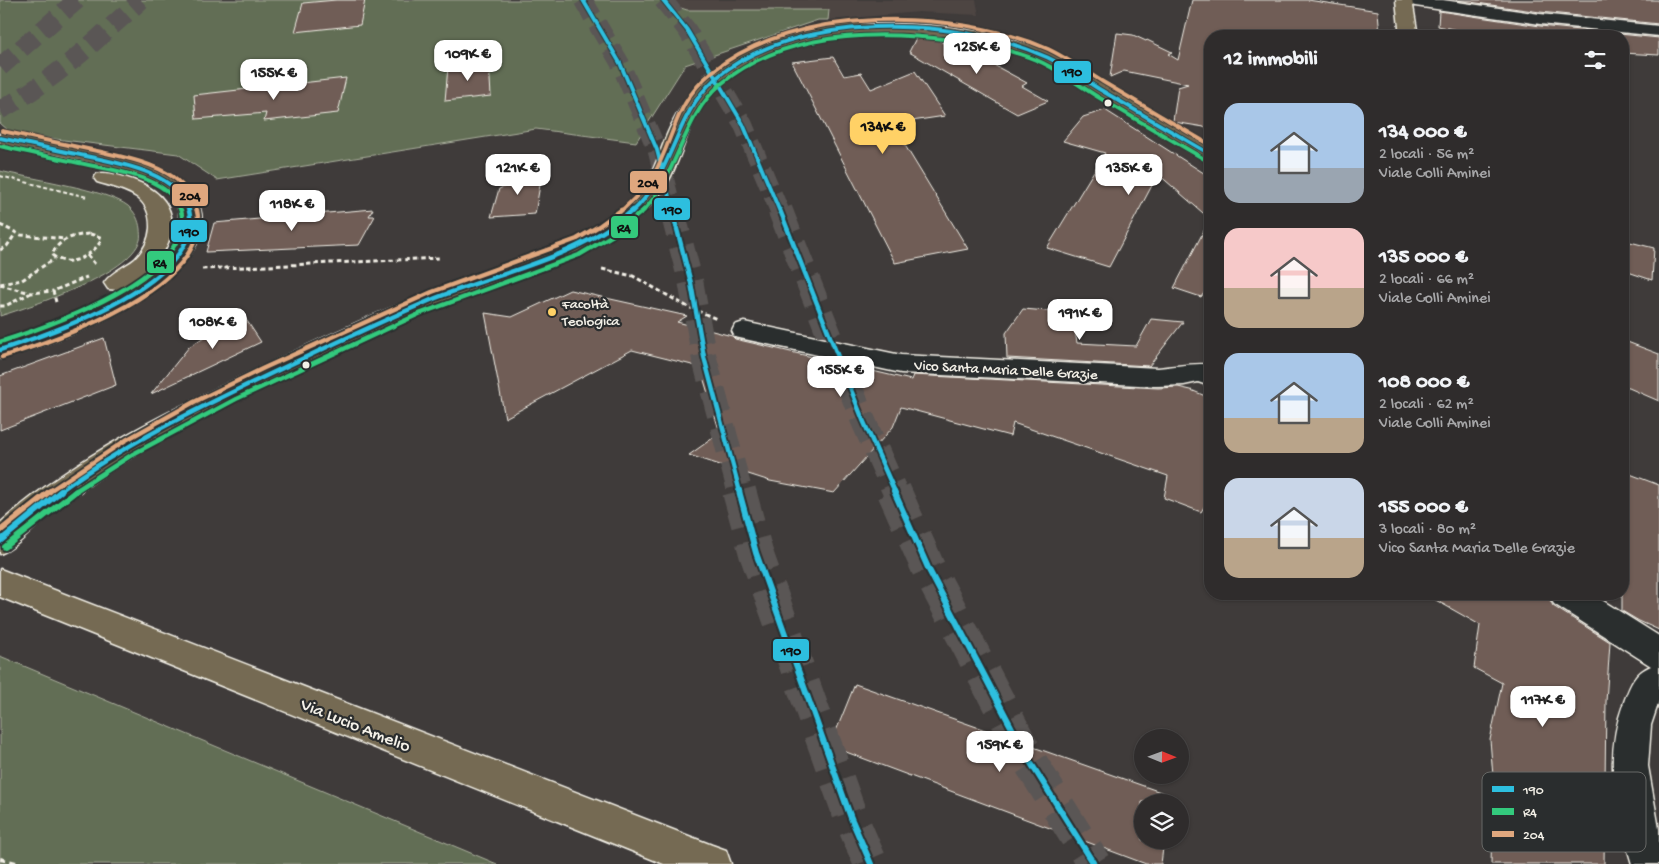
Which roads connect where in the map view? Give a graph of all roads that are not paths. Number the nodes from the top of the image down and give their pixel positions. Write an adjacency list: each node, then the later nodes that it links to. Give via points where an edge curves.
1 (1404, 0): 3 (main road)
2 (1415, 1): 4 (street, via 1540,19)
3 (1408, 30)
4 (1659, 31)
5 (0, 138): 10 (main road, via 154,175 178,191 186,201 192,226 179,256 149,283 96,312)
6 (1204, 150): 12 (main road, via 1045,56 1024,48 941,30 859,29 816,34 743,61 703,88 692,102 653,189 592,240 461,288 366,328 180,416 118,450 70,482)
7 (0, 156): 9 (main road, via 126,184 156,202 160,211 160,241 145,262 111,286 56,300)
8 (744, 330): 11 (street, Vico Santa Maria Delle Grazie, via 901,364 1158,377 1184,376)
9 (0, 331)
10 (0, 350)
11 (1204, 368)
12 (0, 540)
13 (0, 583): 19 (main road, Via Lucio Amelio)
14 (1574, 600): 15 (street)
15 (1659, 654)
16 (1659, 680): 17 (street, via 1646,689 1633,725)
17 (1631, 772)
18 (1646, 850): 20 (street)
19 (712, 864)
20 (1650, 864)

